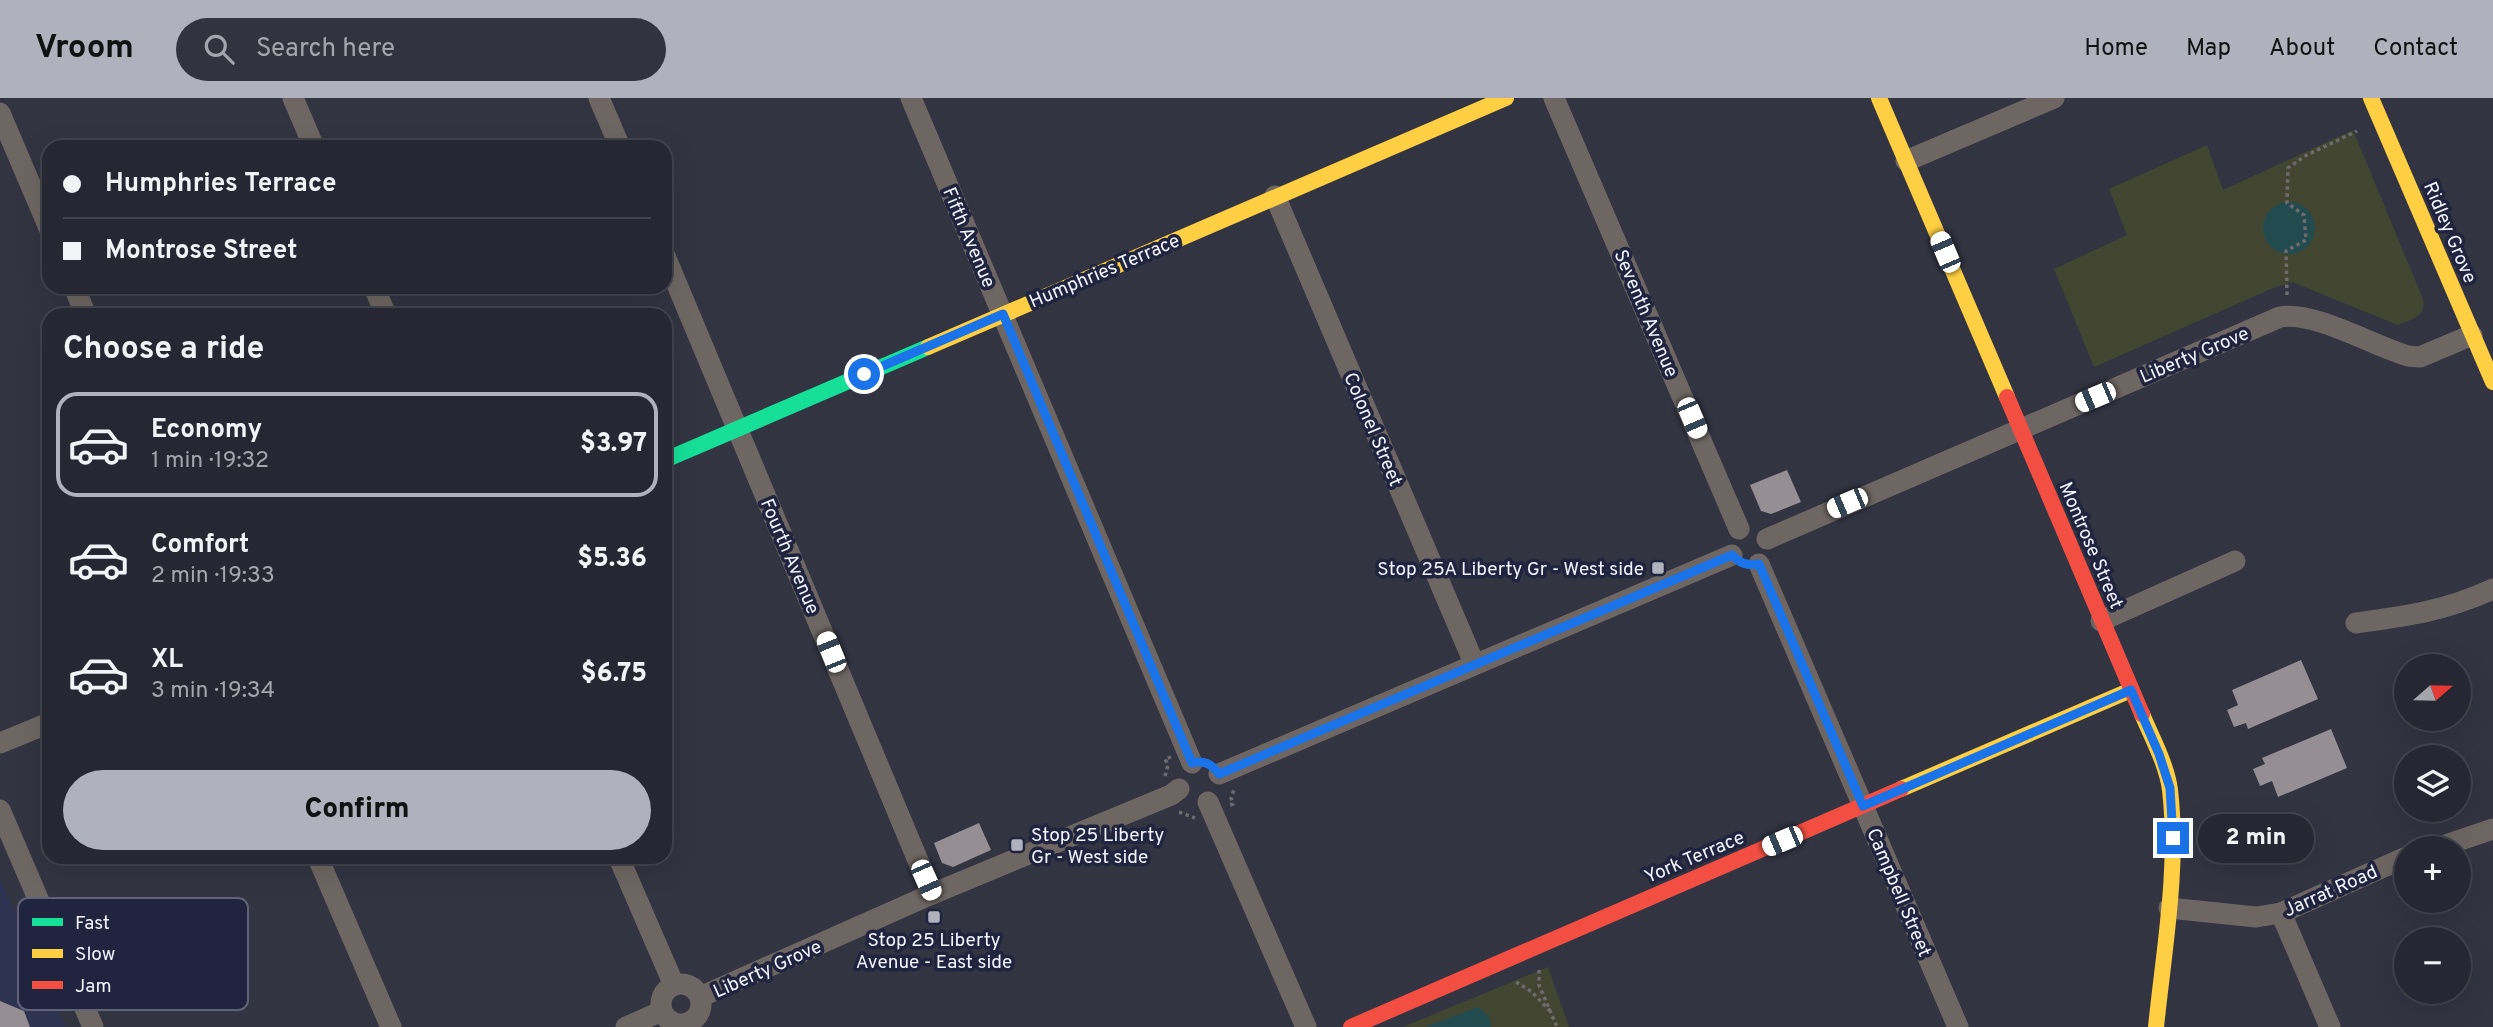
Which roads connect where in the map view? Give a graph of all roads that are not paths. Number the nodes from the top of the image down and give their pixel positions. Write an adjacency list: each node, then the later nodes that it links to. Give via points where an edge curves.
1 (293, 98): 10 (street)
2 (599, 98): 11 (street)
3 (911, 98): 16 (street, Fifth Avenue)
4 (1506, 98): 13 (street, Humphries Terrace)
5 (1554, 98): 22 (street, Seventh Avenue)
6 (1879, 98): 12 (street, Montrose Street)
7 (2054, 98): 12 (street)
8 (2371, 98): 17 (street, Ridley Grove)
9 (0, 113): 14 (street)
10 (311, 140)
11 (617, 140)
12 (1906, 161): 20 (street, Montrose Street)
13 (1275, 196): 16 (street, Humphries Terrace); 30 (street, Colonel Street)
14 (42, 212)
15 (672, 273): 19 (street, Fourth Avenue)
16 (1003, 314): 19 (street, Humphries Terrace); 34 (street, Fifth Avenue)
17 (2472, 335): 18 (street, Ridley Grove); 20 (street, Liberty Grove, via 2420,357 2408,356 2308,319 2280,317)
18 (2493, 382)
19 (737, 429): 21 (street, Humphries Terrace); 45 (street, Fourth Avenue)
20 (2019, 429): 23 (street, Liberty Grove); 28 (street, Montrose Street)
21 (672, 457)
22 (1739, 528): 23 (street, via 1760,531); 24 (street)
23 (1767, 539): 26 (street, via 1768,549)
24 (1732, 555): 26 (street, via 1739,562); 30 (street)
25 (2235, 561): 28 (street)
26 (1759, 564): 38 (street, Campbell Street)
27 (2493, 589): 29 (street, via 2461,604 2421,614)
28 (2101, 621): 31 (street, Montrose Street)
29 (2356, 623)
30 (1474, 663): 35 (street)
31 (2131, 690): 38 (street, York Terrace); 47 (street, Montrose Street, via 2170,788 2173,860)
32 (42, 726): 33 (street)
33 (0, 743)
34 (1192, 763): 35 (street, via 1205,762); 36 (street, via 1181,773)
35 (1219, 774): 37 (street, via 1219,790)
36 (1180, 789): 37 (street, via 1191,802); 45 (street, Liberty Grove)
37 (1208, 802): 57 (street)
38 (1863, 806): 58 (street, York Terrace); 59 (street, Campbell Street)
39 (0, 810): 46 (street)
40 (2493, 829): 41 (street)
41 (2471, 836)
42 (2394, 862): 48 (street, Jarrat Road)
43 (321, 864): 55 (street)
44 (623, 864): 49 (street)
45 (932, 894): 50 (street, Liberty Grove)
46 (38, 898)
47 (2169, 908): 48 (street, Jarrat Road, via 2256,917); 60 (street, Montrose Street)
48 (2281, 913): 61 (street)
49 (674, 985): 50 (street, via 694,988); 52 (street, via 665,991)
50 (700, 997): 53 (street, via 701,1008)
51 (86, 1010): 54 (street)
52 (662, 1011): 53 (street, via 668,1020); 56 (street)
53 (689, 1025)
54 (93, 1027)
55 (391, 1027)
56 (626, 1027)
57 (1306, 1027)
58 (1351, 1027)
59 (1958, 1027)
60 (2156, 1027)
61 (2330, 1027)

